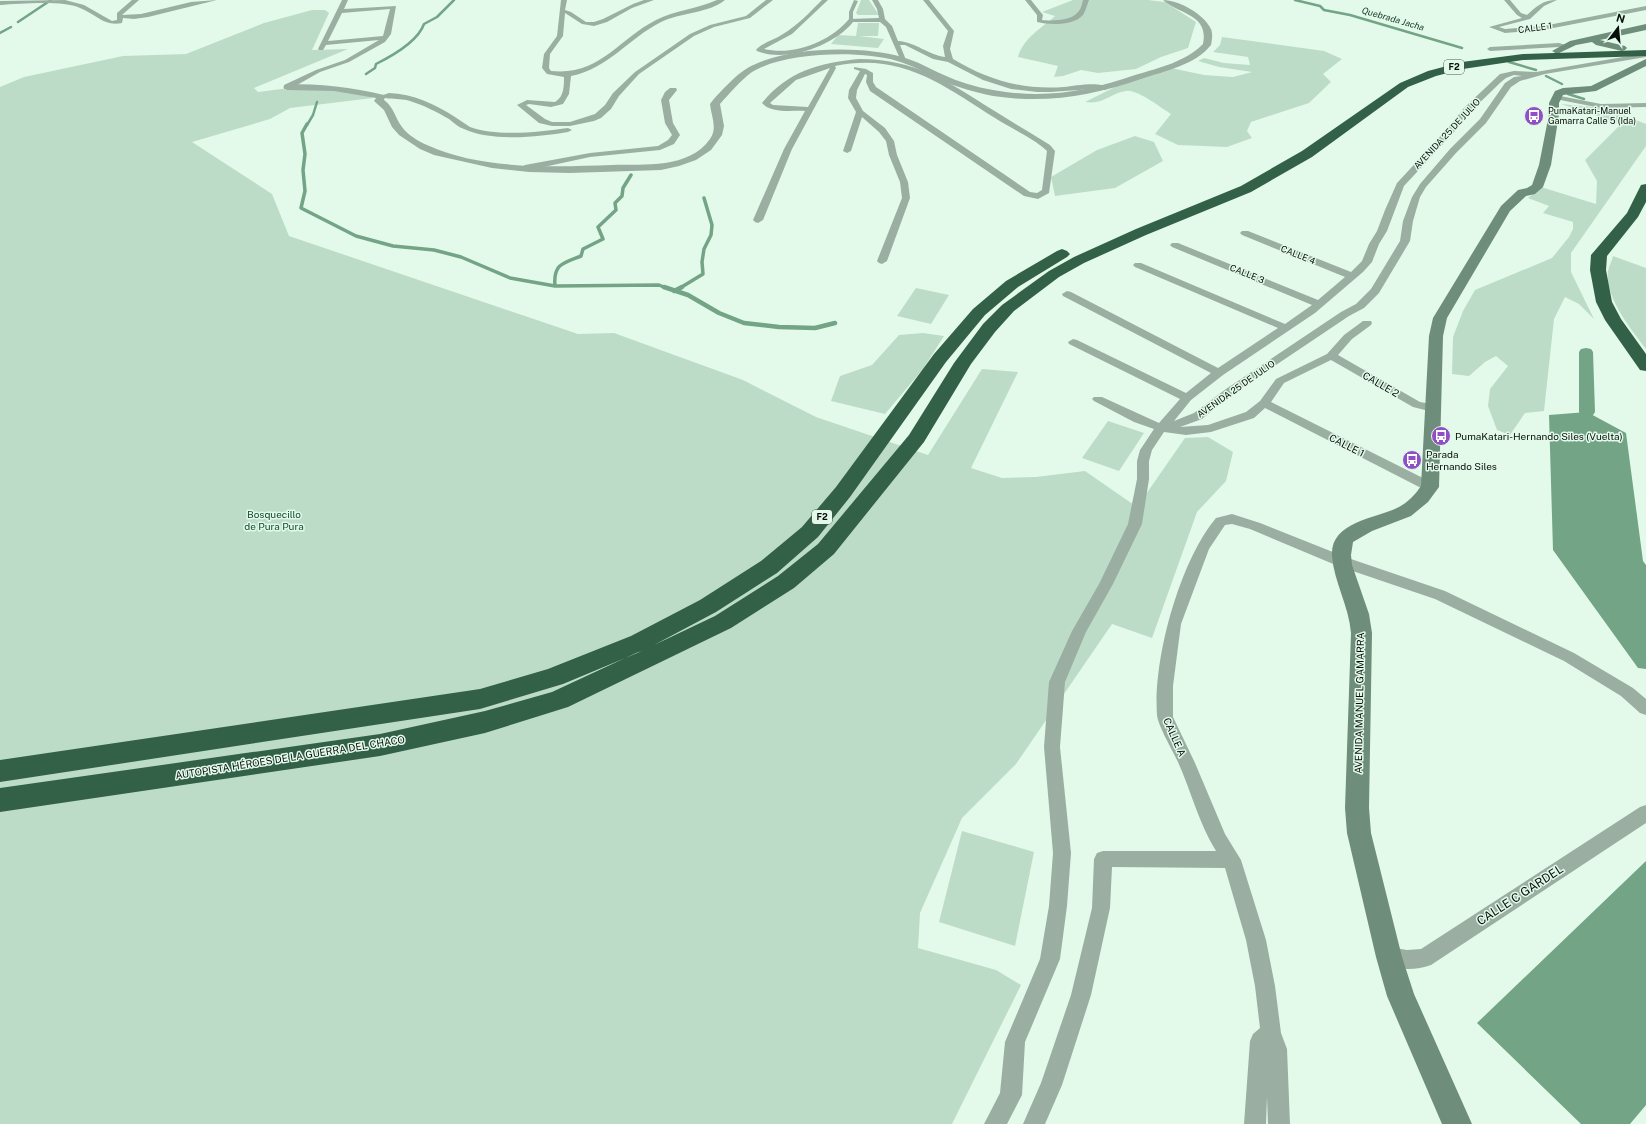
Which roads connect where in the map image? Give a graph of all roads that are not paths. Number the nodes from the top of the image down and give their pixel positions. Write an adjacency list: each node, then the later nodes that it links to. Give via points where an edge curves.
1 (136, 0): 21 (street)
2 (214, 0): 21 (street, via 138,17)
3 (346, 0): 19 (street)
4 (564, 0): 20 (street)
5 (651, 0): 20 (street, via 631,6 596,24 580,23 569,13)
6 (722, 0): 41 (street, via 657,21 599,64)
7 (770, 0): 50 (street, via 748,18 712,26 692,35 637,73 608,108)
8 (825, 0): 32 (street, via 786,35 759,50 769,53)
9 (875, 0): 24 (street)
10 (926, 0): 36 (street, via 951,31 946,44 946,53)
11 (1028, 0): 12 (street, via 1040,15 1039,21 1052,22 1078,16)
12 (1086, 0)
13 (1167, 0): 43 (street, via 1188,11 1204,25 1208,30 1207,44 1200,52 1189,58)
14 (1507, 0): 22 (street, via 1520,14)
15 (1554, 0): 22 (street, CALLE 1, via 1542,5)
16 (856, 1): 23 (street, via 851,12)
17 (0, 3): 21 (street, via 65,2 82,6 111,23 120,22)
18 (1646, 8): 22 (street, CALLE 1, via 1543,28 1505,31 1492,27)
19 (340, 11): 26 (street, via 394,7); 26 (street, via 322,46)
20 (562, 11): 41 (street, via 561,31 547,54 544,68 549,73)
21 (119, 16)
22 (1528, 18)
23 (851, 20): 24 (street); 32 (street, via 830,37)
24 (882, 20): 27 (street, via 890,26)
25 (1646, 28): 28 (main road)
26 (385, 38): 42 (street, via 347,60)
27 (898, 43): 35 (street); 36 (street, via 911,45 931,57)
28 (1607, 47): 29 (highway, AUTOPISTA HÉROES DE LA GUERRA DEL CHACO / F2); 30 (highway, AUTOPISTA HÉROES DE LA GUERRA DEL CHACO / F2); 30 (main road, via 1572,43); 34 (highway, AUTOPISTA HÉROES DE LA GUERRA DEL CHACO / F2); 77 (highway, AUTOPISTA HÉROES DE LA GUERRA DEL CHACO / F2, via 1503,59 1460,66 1421,77 1404,85 1276,173 1246,189 1091,254 1054,274 1008,308 989,328 963,363 917,438 826,548 786,582 723,622 645,660 559,700 485,722 380,746)
29 (1646, 47)
30 (1562, 48): 31 (street, via 1559,45); 76 (highway, AUTOPISTA HÉROES DE LA GUERRA DEL CHACO / F2, via 1467,57 1416,69 1390,81 1301,144 1241,180 1086,242 1030,271 973,319 940,358 810,532 769,568 708,606 639,642 554,676 480,699)
31 (1490, 49)
32 (804, 50): 33 (street)
33 (815, 53): 35 (street, via 863,53); 52 (street, via 767,63 744,74 717,101 715,108 720,130 716,139 694,158 654,167 564,170)
34 (1646, 54): 40 (street, AVENIDA 25 DE JULIO)
35 (903, 60): 43 (street, via 950,81 1002,94 1062,97)
36 (950, 60): 43 (street, via 974,74 1015,88)
37 (1646, 62): 46 (main road, via 1593,89 1562,91)
38 (829, 67): 39 (street); 39 (street, via 845,61 873,60 907,66 933,77 1051,151 1046,191 1033,196 1018,188 873,89 868,79 871,74); 48 (street); 48 (street, via 787,82 766,103 773,107)
39 (864, 70): 49 (street, via 853,90 852,98)
40 (1535, 74): 59 (street, AVENIDA 25 DE JULIO, via 1514,73 1503,76 1467,110 1400,185 1367,262); 72 (street, AVENIDA 25 DE JULIO, via 1508,84 1483,121 1423,186 1416,197 1408,221 1405,241 1375,290 1360,306 1198,416)
41 (568, 76): 50 (street, via 566,97 560,103 550,105 527,102 521,105 546,123 563,125)
42 (287, 87): 45 (street, via 333,87)
43 (1104, 88)
44 (673, 90): 52 (street, via 665,100 669,123 676,135 666,146 590,155)
45 (381, 97): 50 (street, via 389,95 413,99 431,106 466,127 504,133 545,134 583,127 590,123); 52 (street, via 378,100 391,111 396,126 403,134 424,147 472,161)
46 (1558, 97): 47 (street, via 1602,106); 71 (main road, via 1554,103 1545,165 1537,187 1522,193 1505,208 1440,318 1436,336)
47 (1646, 105)
48 (809, 109): 54 (street, via 788,149)
49 (860, 112): 51 (street); 57 (street, via 882,130 890,142 904,182 906,198)
50 (591, 119)
51 (847, 151)
52 (525, 168)
53 (1646, 188): 66 (highway, via 1633,214 1599,256 1598,270 1601,292 1613,320)
54 (758, 220)
55 (1246, 233): 59 (street, CALLE 4)
56 (1175, 245): 61 (street, CALLE 3)
57 (882, 261)
58 (1138, 265): 63 (street)
59 (1351, 276): 61 (street, AVENIDA 25 DE JULIO)
60 (1067, 294): 67 (street)
61 (1319, 304): 63 (street, AVENIDA 25 DE JULIO)
62 (1367, 323): 65 (street, via 1348,337)
63 (1286, 328): 67 (street, AVENIDA 25 DE JULIO)
64 (1073, 342): 68 (street)
65 (1331, 356): 70 (street, via 1280,381); 71 (street, CALLE 2, via 1417,405)
66 (1646, 366)
67 (1219, 373): 68 (street, AVENIDA 25 DE JULIO)
68 (1187, 398): 72 (street, AVENIDA 25 DE JULIO)
69 (1098, 399): 72 (street)
70 (1264, 403): 72 (street, via 1250,415 1205,430); 73 (street, CALLE 1)
71 (1433, 408): 73 (main road)
72 (1162, 428): 82 (street, via 1144,456 1143,479 1135,524 1106,584 1079,631 1056,682 1052,747 1062,853 1058,906 1050,960 1015,1042 1011,1095)
73 (1430, 487): 74 (main road, AVENIDA MANUEL GAMARRA, via 1423,499 1414,507 1362,528 1345,538 1341,549)
74 (1343, 562): 75 (street, CALLE A, via 1440,595 1513,628 1569,657 1627,692); 79 (street, CALLE A, via 1232,519 1221,521 1202,548 1174,624 1165,686 1165,718 1219,840); 80 (main road, AVENIDA MANUEL GAMARRA, via 1359,615 1362,643 1357,808 1359,833)
75 (1646, 708)
76 (0, 771)
77 (0, 800)
78 (1646, 813): 80 (street, CALLE C GARDEL, via 1424,958 1407,960)
79 (1232, 860): 81 (street, CALLE A, via 1256,940); 83 (street, via 1103,858 1101,908 1082,995 1051,1085)
80 (1389, 957): 86 (main road, AVENIDA MANUEL GAMARRA, via 1401,996)
81 (1271, 1033): 84 (street, via 1260,1041); 85 (street, CALLE A, via 1277,1049)
82 (995, 1124)
83 (1034, 1124)
84 (1255, 1124)
85 (1278, 1124)
86 (1457, 1124)

